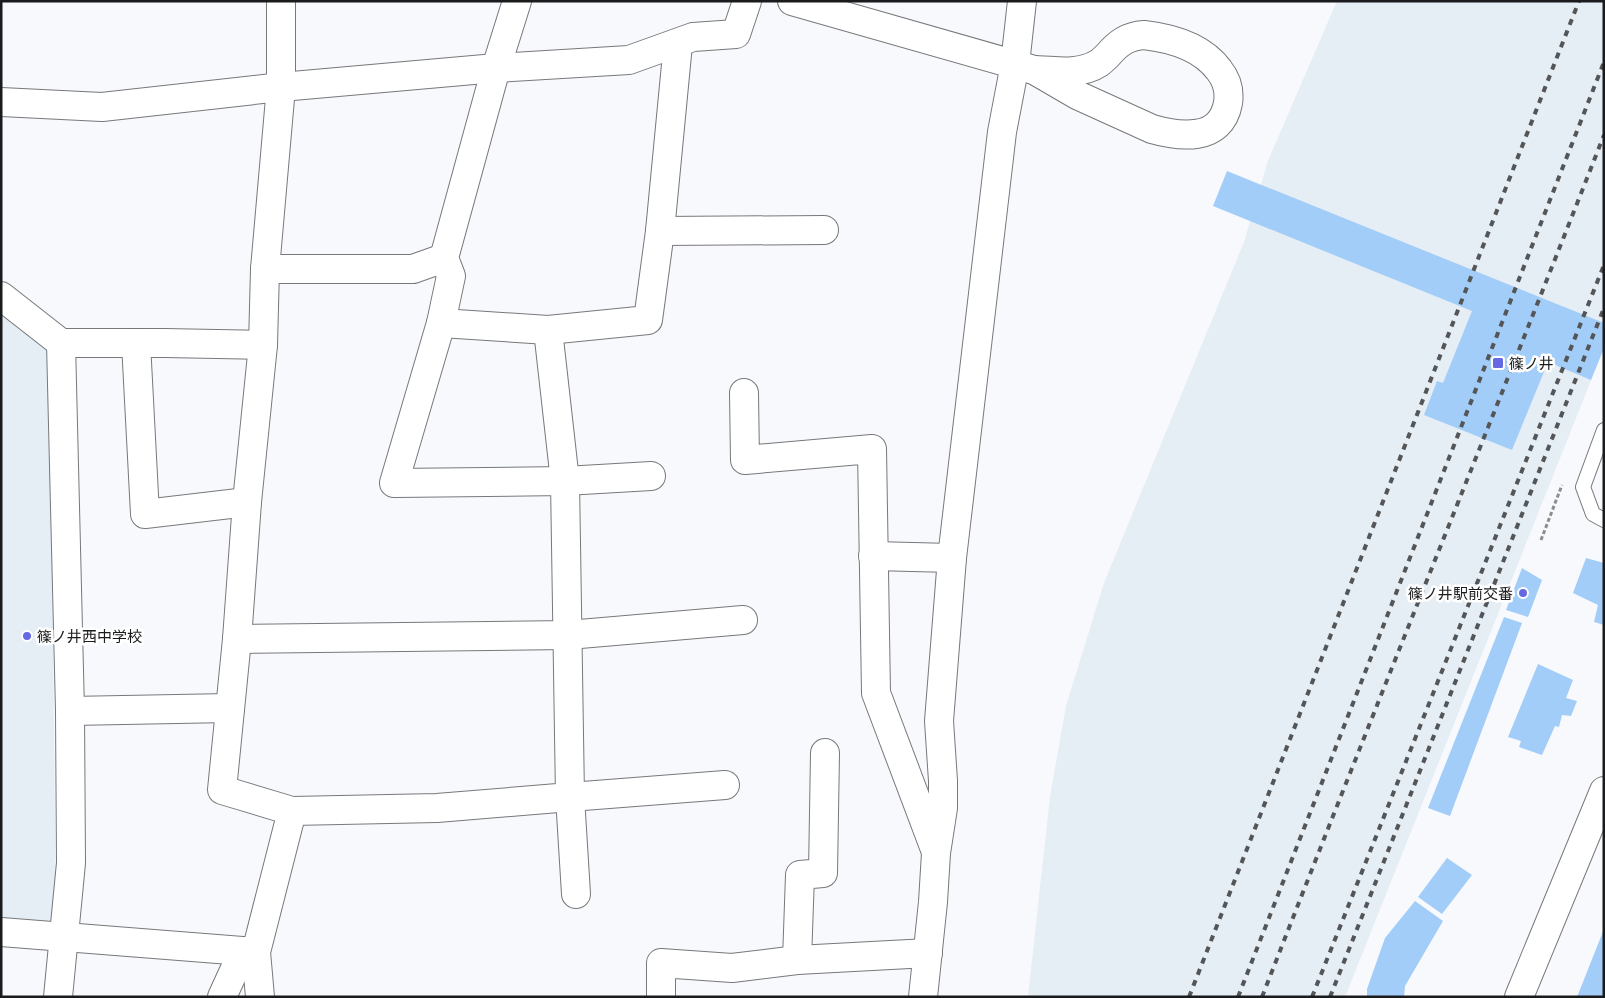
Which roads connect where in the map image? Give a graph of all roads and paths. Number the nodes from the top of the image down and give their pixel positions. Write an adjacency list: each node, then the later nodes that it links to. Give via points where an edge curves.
1 (281, 1): 10 (street)
2 (517, 1): 9 (street)
3 (747, 1): 6 (street, via 736,34 693,37)
4 (792, 1): 8 (street)
5 (1022, 1): 8 (street)
6 (678, 44): 9 (street, via 629,60); 14 (street)
7 (1100, 63): 8 (street, via 1073,71); 12 (street); 12 (street, via 1126,39 1158,36 1189,47 1210,61 1224,77 1229,92 1220,122 1209,130 1194,134 1152,129)
8 (1025, 67): 12 (street); 32 (street, via 1002,132)
9 (496, 68): 10 (street); 15 (street)
10 (281, 87): 11 (street, via 102,107); 16 (street)
11 (1, 102)
12 (1102, 106)
13 (824, 230): 14 (street)
14 (660, 231): 19 (street, via 648,320)
15 (444, 258): 16 (street, via 413,269); 18 (street, via 451,276)
16 (265, 269): 22 (street)
17 (1, 296): 20 (street)
18 (441, 323): 19 (street); 26 (street, via 394,483)
19 (548, 330): 26 (street)
20 (61, 343): 21 (street); 37 (street)
21 (136, 343): 22 (street); 28 (street, via 145,514)
22 (264, 345): 28 (street)
23 (744, 393): 31 (street, via 745,460 872,449)
24 (1604, 430): 29 (lane, via 1583,487 1593,514)
25 (651, 476): 26 (street)
26 (565, 481): 34 (street)
27 (1563, 482): 30 (path)
28 (247, 502): 35 (street)
29 (1604, 520)
30 (1541, 540)
31 (873, 556): 32 (street); 43 (street, via 876,693)
32 (952, 558): 43 (street, via 939,722 943,808)
33 (742, 620): 34 (street)
34 (568, 635): 35 (street); 41 (street)
35 (237, 639): 36 (street)
36 (230, 708): 37 (street); 42 (street, via 222,790)
37 (70, 711): 46 (street, via 72,863)
38 (825, 753): 49 (street, via 823,873 800,875)
39 (725, 785): 41 (street)
40 (1604, 790): 55 (street)
41 (570, 797): 42 (street, via 437,808); 44 (street)
42 (292, 811): 47 (street)
43 (936, 853): 48 (street)
44 (576, 894)
45 (1, 932): 46 (street)
46 (63, 938): 47 (street); 50 (street)
47 (250, 952): 51 (street); 52 (street)
48 (928, 953): 49 (street); 54 (street)
49 (797, 960): 53 (street, via 732,968 661,963)
50 (58, 997)
51 (222, 997)
52 (260, 997)
53 (661, 997)
54 (923, 997)
55 (1519, 997)

